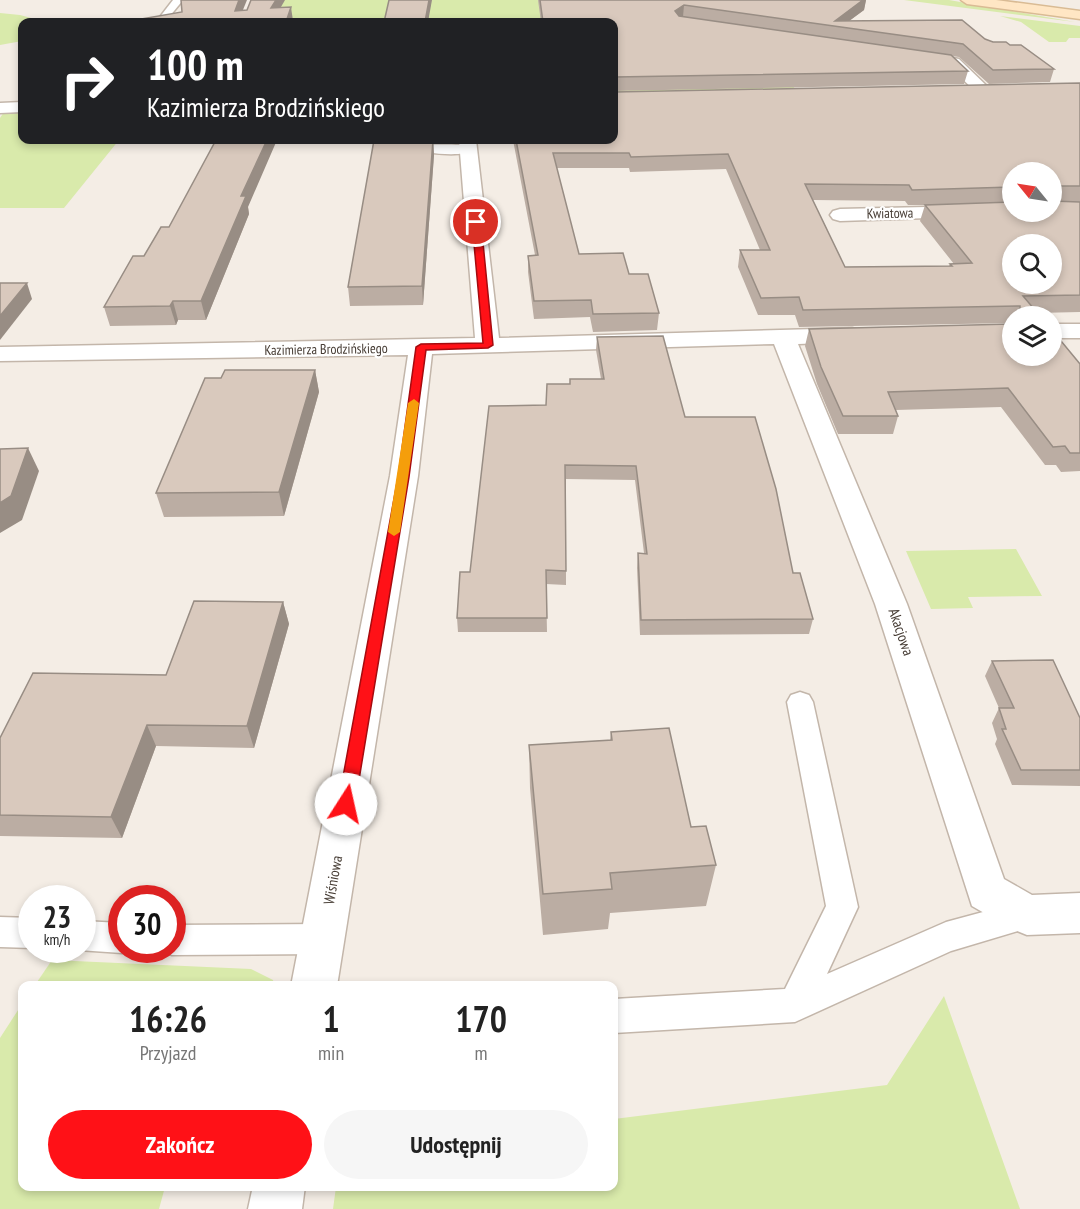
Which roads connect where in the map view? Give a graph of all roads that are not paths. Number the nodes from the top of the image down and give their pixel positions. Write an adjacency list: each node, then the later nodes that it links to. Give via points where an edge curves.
1 (178, 0): 4 (lane)
2 (967, 0): 3 (main road)
3 (1080, 15)
4 (163, 18)
5 (907, 56): 6 (street, via 954,62 990,91)
6 (961, 92)
7 (18, 107): 8 (street)
8 (0, 108)
9 (411, 144): 10 (lane, via 428,150)
10 (467, 144): 17 (street)
11 (1002, 211): 12 (street, Kwiatowa)
12 (840, 215)
13 (1062, 331): 14 (street)
14 (1080, 331)
15 (874, 334): 16 (street, Kazimierza Brodzińskiego)
16 (783, 336): 17 (street, Kazimierza Brodzińskiego); 22 (street, Akacjowa, via 891,604 987,892)
17 (488, 345): 18 (street, Kazimierza Brodzińskiego)
18 (421, 347): 19 (street, Kazimierza Brodzińskiego); 25 (street, Wiśniowa, via 404,477)
19 (0, 354)
20 (800, 702): 28 (lane, via 842,907)
21 (1080, 913): 22 (street)
22 (1027, 915): 28 (lane, via 945,937)
23 (0, 932): 24 (lane)
24 (18, 933)
25 (323, 939): 26 (lane); 27 (street, Wiśniowa)
26 (186, 940)
27 (315, 981)
28 (795, 1005): 29 (lane)
29 (618, 1016)
30 (278, 1191): 31 (street)
31 (275, 1209)

